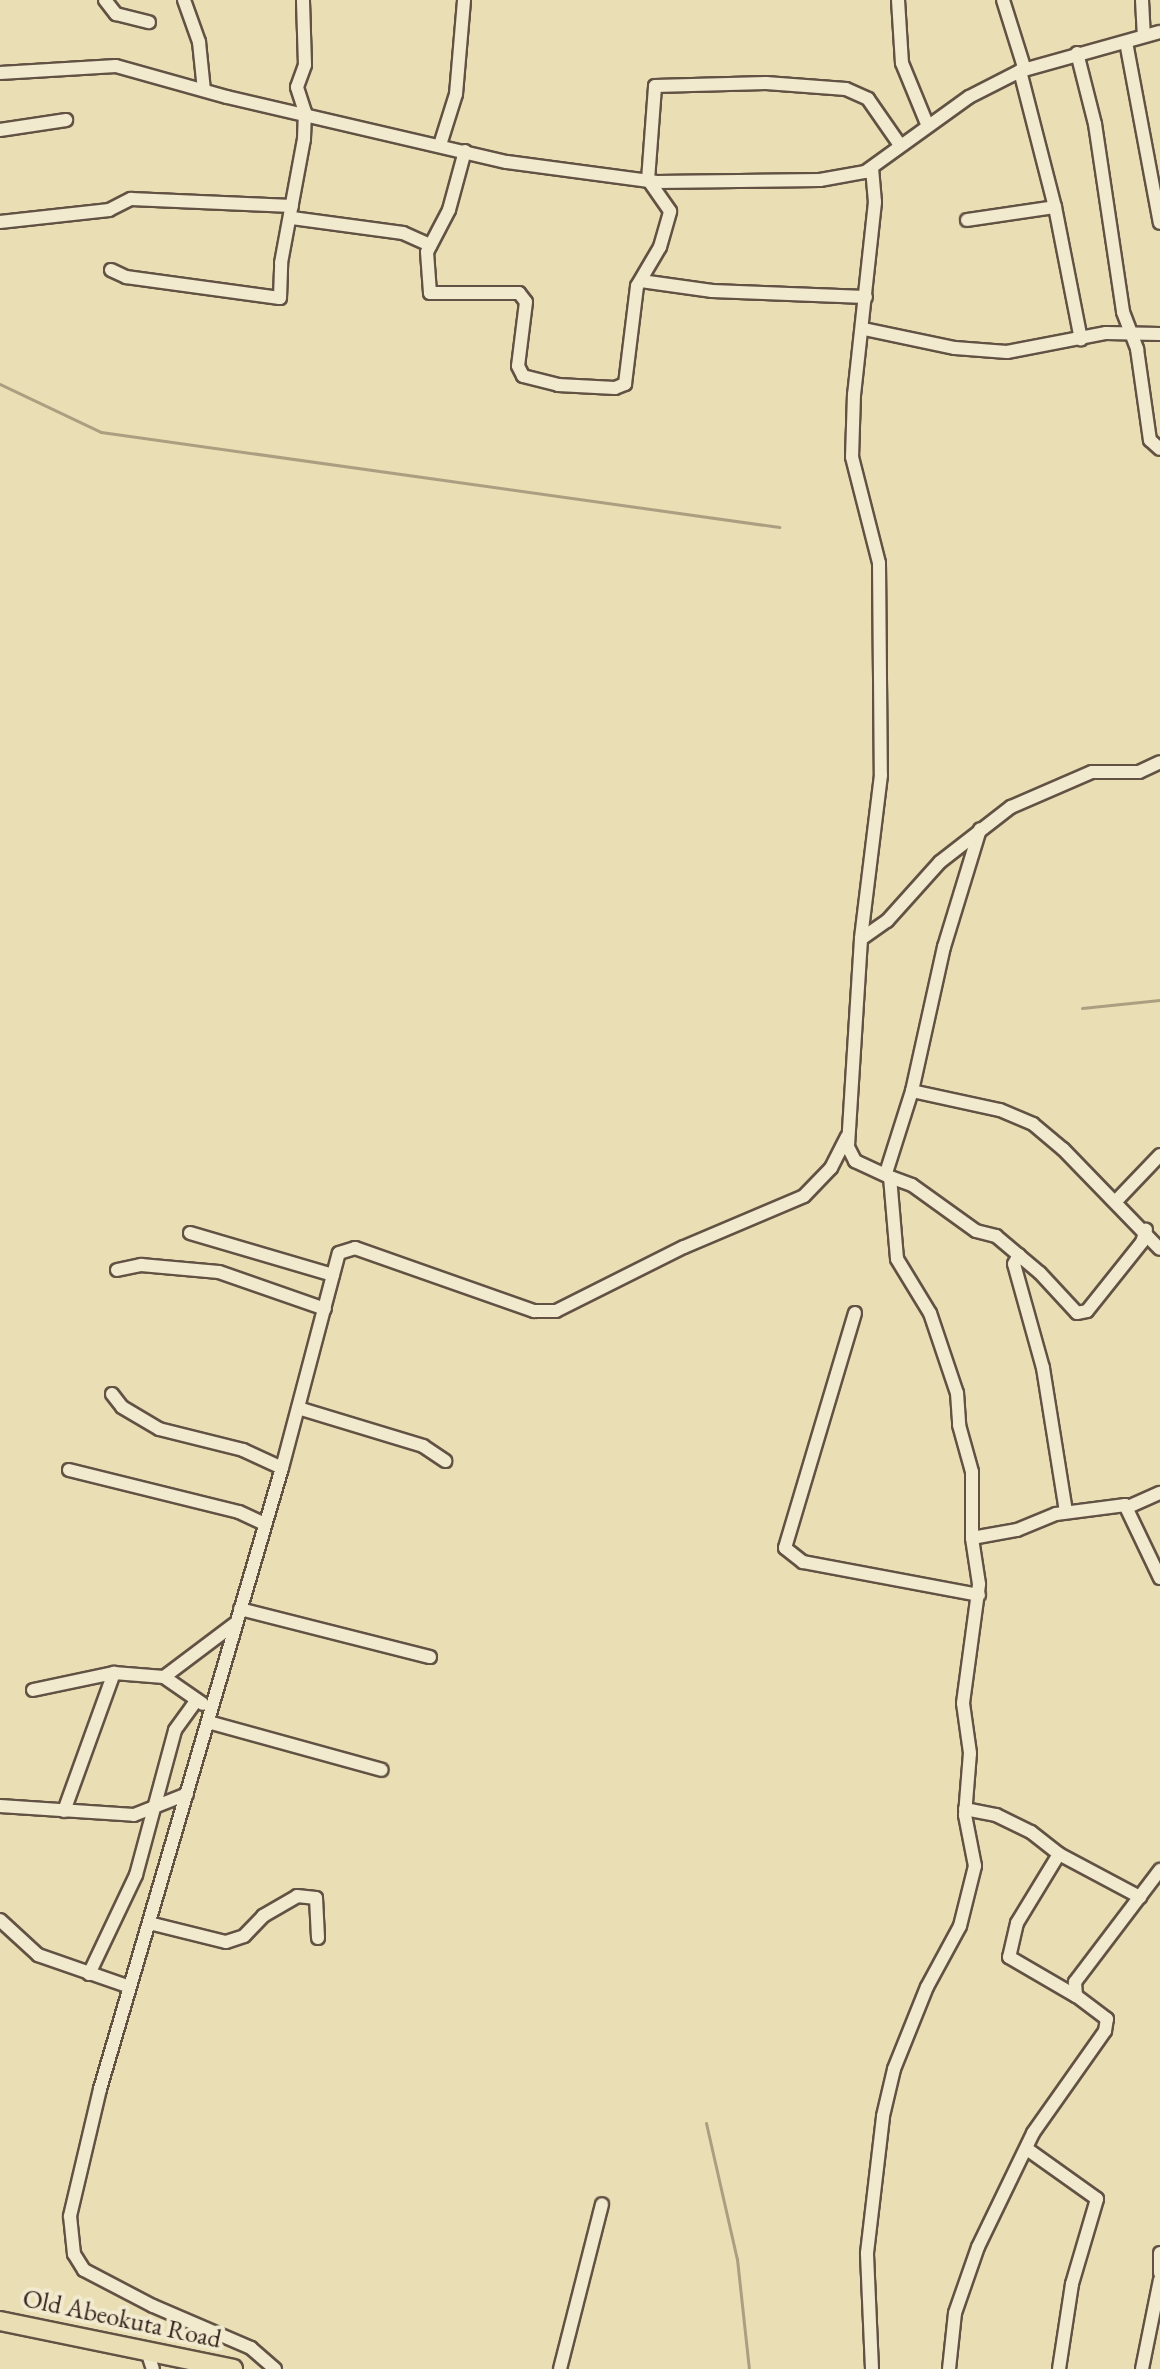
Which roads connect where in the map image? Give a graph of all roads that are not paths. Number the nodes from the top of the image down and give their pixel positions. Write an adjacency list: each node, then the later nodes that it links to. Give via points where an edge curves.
1 (105, 0): 8 (street, via 127,20)
2 (184, 0): 15 (street, via 199,42)
3 (303, 0): 16 (street, via 305,65 297,87)
4 (464, 0): 20 (street, via 456,94)
5 (898, 0): 18 (street, via 902,63)
6 (1003, 0): 13 (street)
7 (1142, 0): 10 (street)
8 (149, 22)
9 (1160, 32): 10 (street)
10 (1144, 36): 11 (street)
11 (1126, 42): 12 (street); 29 (street)
12 (1077, 53): 13 (street); 35 (street, via 1095,124)
13 (1022, 71): 18 (street); 25 (street)
14 (0, 73): 15 (street, via 116,66)
15 (204, 90): 16 (street)
16 (305, 112): 20 (street); 26 (street)
17 (66, 120): 19 (street)
18 (927, 124): 21 (street)
19 (0, 130)
20 (440, 145): 22 (street)
21 (900, 145): 23 (street); 24 (street, via 868,99 846,89 661,82 655,86)
22 (465, 151): 24 (street); 30 (street, via 449,210)
23 (872, 168): 24 (street, via 820,180); 33 (street, via 875,202)
24 (648, 180): 32 (street, via 670,211 660,247)
25 (1055, 207): 27 (street); 37 (street)
26 (292, 212): 28 (street, via 131,199 109,210); 30 (street, via 403,233); 31 (street, via 280,298 126,277)
27 (967, 220)
28 (0, 222)
29 (1160, 223)
30 (430, 245): 32 (street, via 426,287 435,296 523,296 519,372 558,385 625,384 634,298)
31 (111, 270)
32 (641, 281): 33 (street, via 712,291)
33 (866, 297): 34 (street)
34 (864, 329): 37 (street, via 955,348 1007,352); 41 (street, via 852,457 879,563 882,685 876,845)
35 (1131, 333): 36 (street); 37 (street); 38 (street, via 1150,440)
36 (1160, 334)
37 (1081, 339)
38 (1160, 449)
39 (1160, 762): 40 (street, via 1139,772 1092,772 1033,796)
40 (980, 829): 41 (street, via 940,862 887,921); 42 (street, via 944,947)
41 (861, 939): 43 (street)
42 (912, 1091): 45 (street); 46 (street, via 1000,1110 1033,1124)
43 (847, 1137): 45 (street, via 855,1161); 52 (street, via 831,1168 804,1196 684,1247 556,1311 534,1311 355,1248 339,1253)
44 (1160, 1155): 46 (street)
45 (888, 1175): 50 (street, via 912,1185 976,1231 996,1236); 64 (street, via 897,1259 930,1313 957,1393 959,1425 972,1472)
46 (1118, 1199): 47 (street)
47 (1146, 1230): 49 (street); 50 (street, via 1087,1311 1077,1313)
48 (190, 1233): 52 (street)
49 (1160, 1249)
50 (1019, 1255): 62 (street, via 1014,1264 1043,1368)
51 (117, 1270): 53 (street, via 141,1265 219,1272)
52 (333, 1275): 53 (street)
53 (325, 1309): 56 (street)
54 (855, 1313): 66 (street, via 785,1548 803,1562)
55 (112, 1394): 58 (street, via 122,1407 159,1429 243,1450)
56 (298, 1408): 57 (street, via 423,1446); 58 (street)
57 (445, 1461)
58 (282, 1468): 63 (street)
59 (69, 1470): 63 (street, via 239,1512)
60 (1160, 1493): 61 (street)
61 (1128, 1507): 62 (street); 65 (street)
62 (1066, 1512): 64 (street, via 1017,1530)
63 (265, 1524): 67 (street)
64 (972, 1538): 66 (street)
65 (1160, 1578)
66 (979, 1595): 77 (street, via 963,1703 970,1762)
67 (238, 1616): 68 (street); 70 (street); 73 (street)
68 (430, 1657)
69 (114, 1673): 70 (street); 71 (street); 78 (street)
70 (164, 1677): 72 (street)
71 (33, 1690)
72 (197, 1700): 73 (street); 79 (street, via 175,1730 166,1774)
73 (209, 1717): 74 (street); 75 (street)
74 (382, 1770)
75 (187, 1794): 79 (street); 84 (street)
76 (0, 1806): 78 (street)
77 (965, 1809): 80 (street, via 1010,1822); 99 (street, via 976,1855 974,1879 947,1957 927,1987 894,2069 883,2116 867,2253)
78 (64, 1811): 79 (street)
79 (150, 1812): 86 (street, via 136,1875)
80 (1059, 1854): 82 (street); 88 (street, via 1017,1923 1009,1957)
81 (1160, 1870): 82 (street)
82 (1140, 1897): 88 (street, via 1097,1946 1075,1982)
83 (0, 1920): 86 (street, via 38,1955)
84 (149, 1923): 85 (street, via 226,1942 244,1936 263,1916 297,1896 316,1898); 87 (street)
85 (318, 1938)
86 (89, 1974): 87 (street)
87 (130, 1987): 97 (street, via 75,2186 70,2216 74,2254 97,2278 251,2348)
88 (1076, 1996): 89 (street, via 1107,2019 1105,2031)
89 (1027, 2149): 100 (street, via 962,2289); 101 (street, via 1097,2199 1072,2284)
90 (602, 2204): 98 (street)
91 (1160, 2253): 92 (street)
92 (1160, 2273)
93 (1160, 2280): 102 (street)
94 (0, 2321): 95 (highway, Old Abeokuta Road)
95 (150, 2360): 96 (highway, Old Abeokuta Road)
96 (233, 2369)
97 (275, 2369)
98 (560, 2369)
99 (872, 2369)
100 (949, 2369)
101 (1059, 2369)
102 (1142, 2369)

